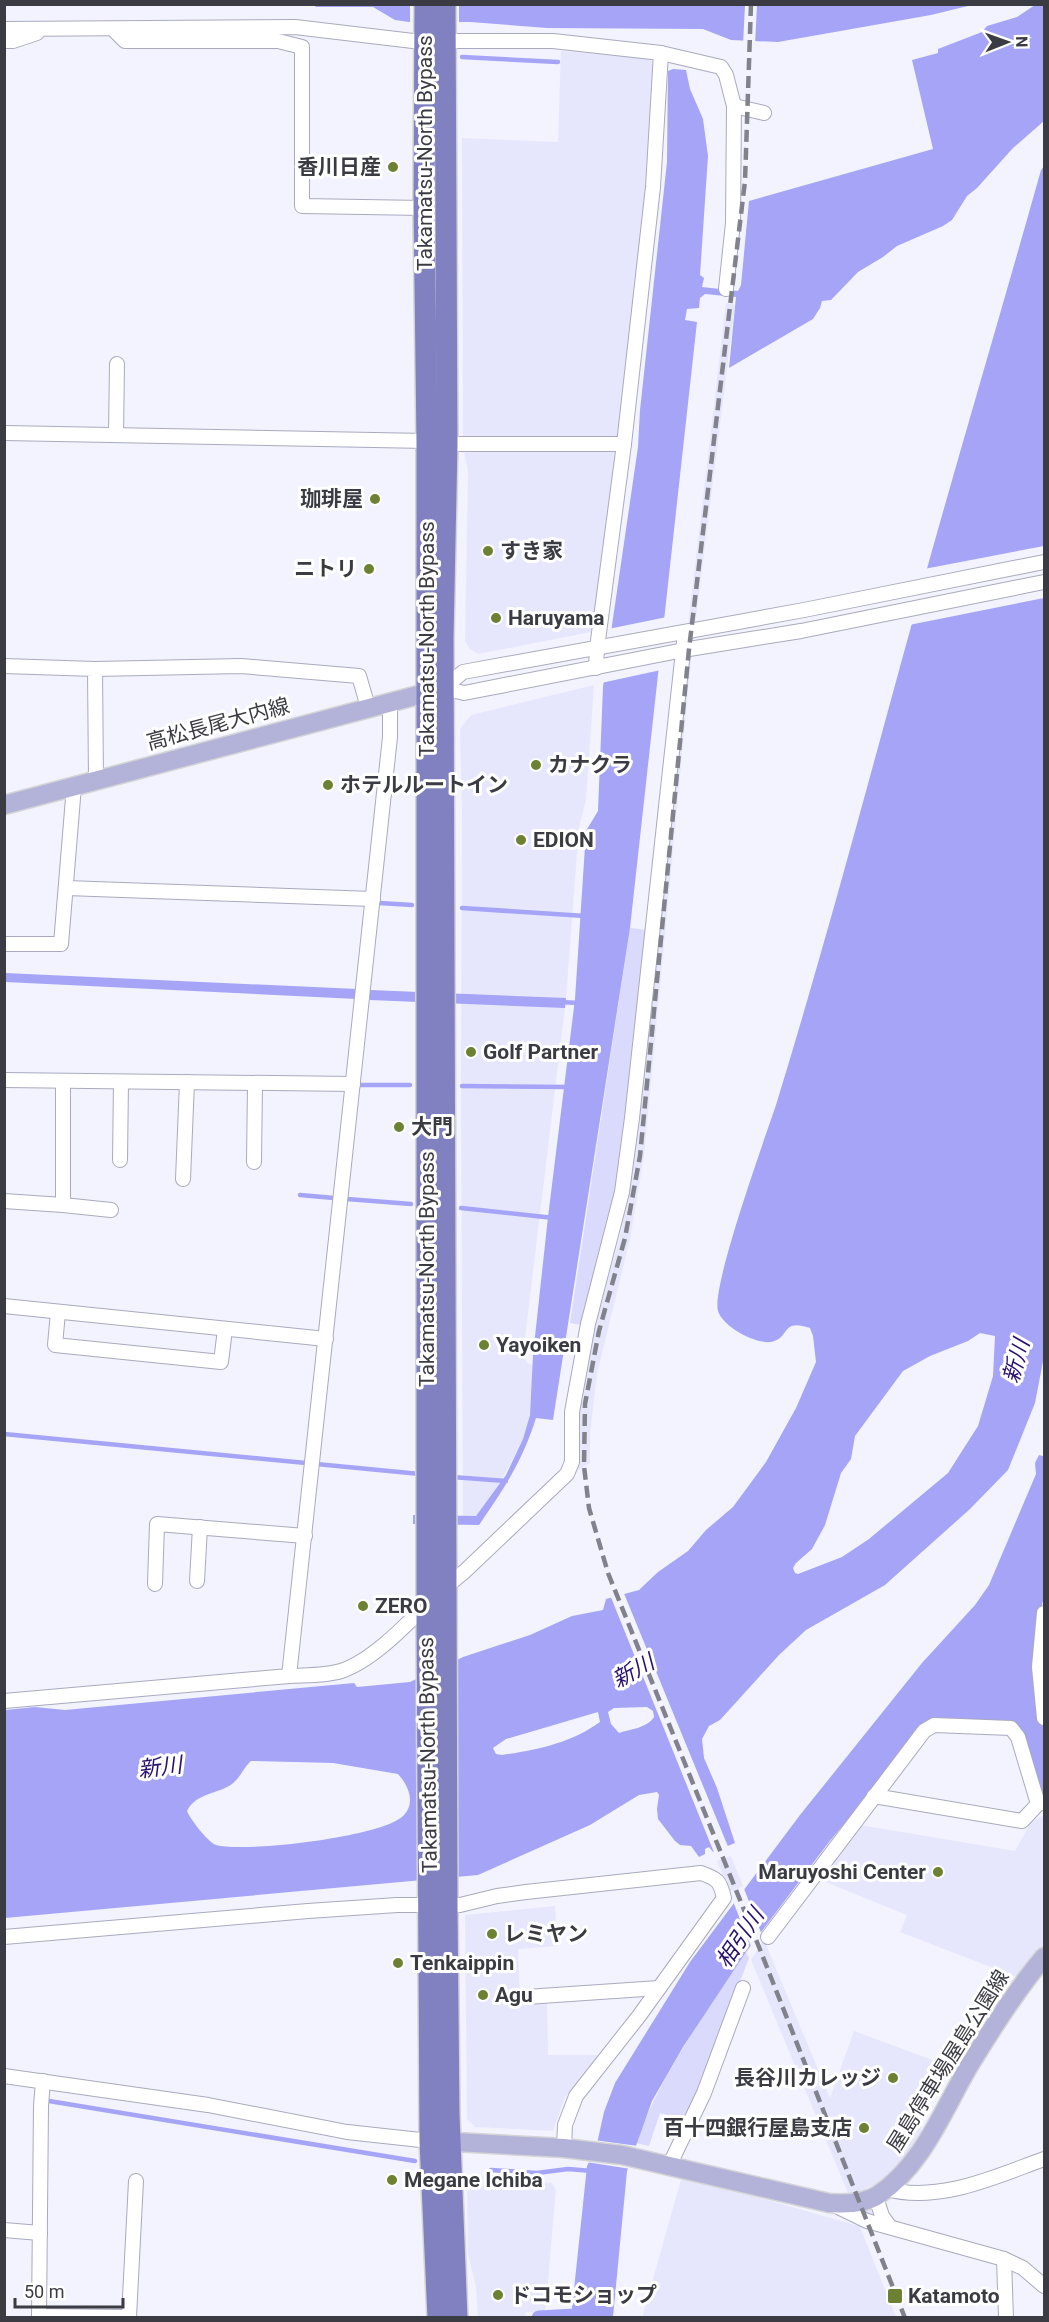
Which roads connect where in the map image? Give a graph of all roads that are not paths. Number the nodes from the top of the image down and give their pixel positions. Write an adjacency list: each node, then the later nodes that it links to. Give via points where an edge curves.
1 (425, 4): 6 (highway, Takamatsu-North Bypass)
2 (445, 4): 6 (highway, Takamatsu-North Bypass)
3 (4, 29): 5 (street)
4 (113, 29): 5 (street); 6 (street, via 295,27); 12 (street, via 124,40 278,41 302,47 302,206)
5 (48, 30): 7 (street)
6 (435, 35): 8 (street); 11 (highway, Takamatsu-North Bypass)
7 (4, 41)
8 (661, 52): 9 (street, via 721,67); 18 (street, via 653,187)
9 (734, 106): 10 (street); 13 (street, via 733,223)
10 (764, 113)
11 (435, 159): 12 (highway, Takamatsu-North Bypass); 17 (highway, Takamatsu-North Bypass)
12 (424, 208): 17 (highway, Takamatsu-North Bypass)
13 (726, 289)
14 (117, 364): 16 (street)
15 (4, 433): 16 (street)
16 (116, 435): 17 (street)
17 (437, 443): 18 (street); 27 (highway, Takamatsu-North Bypass, via 443,626)
18 (624, 444): 22 (street)
19 (1044, 562): 21 (street)
20 (1044, 582): 23 (street, via 801,631)
21 (685, 633): 22 (street); 23 (street)
22 (601, 647): 25 (street); 27 (street, via 463,672)
23 (683, 650): 25 (street); 56 (street, via 623,1181 588,1324 572,1412 572,1462 567,1474)
24 (4, 666): 26 (street)
25 (599, 667): 27 (street, via 464,693)
26 (95, 669): 29 (street, via 242,666 359,676); 30 (street)
27 (436, 691): 28 (main road, 高松長尾大内線); 56 (highway, Takamatsu-North Bypass)
28 (390, 702): 29 (main road, 高松長尾大内線); 34 (street, via 390,737)
29 (368, 707): 30 (main road, 高松長尾大内線)
30 (96, 780): 31 (main road, 高松長尾大内線)
31 (74, 786): 32 (main road, 高松長尾大内線); 33 (street)
32 (4, 805)
33 (66, 888): 34 (street); 35 (street, via 61,944)
34 (373, 899): 41 (street)
35 (4, 944)
36 (4, 1080): 37 (street)
37 (63, 1081): 38 (street); 46 (street)
38 (121, 1082): 39 (street); 42 (street)
39 (187, 1082): 40 (street); 44 (street)
40 (255, 1083): 41 (street); 43 (street)
41 (353, 1084): 51 (street)
42 (120, 1160)
43 (254, 1162)
44 (183, 1179)
45 (4, 1201): 46 (street)
46 (63, 1206): 47 (street)
47 (111, 1210)
48 (4, 1306): 49 (street)
49 (58, 1312): 50 (street); 50 (street, via 55,1345 221,1362)
50 (225, 1329): 51 (street)
51 (326, 1339): 53 (street)
52 (200, 1527): 53 (street); 54 (street); 55 (street, via 157,1524)
53 (305, 1536): 58 (street)
54 (197, 1581)
55 (155, 1584)
56 (437, 1601): 58 (street, via 362,1662 340,1672); 63 (highway, Takamatsu-North Bypass)
57 (1044, 1613): 60 (street, via 1040,1667)
58 (290, 1676): 59 (street)
59 (4, 1701)
60 (1044, 1718)
61 (874, 1796): 62 (street, via 1022,1821); 62 (street, via 924,1731 934,1725 1005,1727 1018,1737); 65 (street)
62 (1042, 1803)
63 (438, 1903): 64 (street); 67 (street, via 469,1904 497,1896 701,1873 712,1877 720,1883 724,1898); 72 (highway, Takamatsu-North Bypass)
64 (4, 1937)
65 (768, 1937)
66 (1044, 1957): 77 (main road, 屋島停車場屋島公園線, via 971,2062 925,2144 899,2178)
67 (659, 1988): 69 (street); 73 (street, via 576,2096 565,2125)
68 (743, 1988): 75 (street, via 704,2093)
69 (526, 1997)
70 (4, 2076): 71 (street)
71 (43, 2081): 72 (street, via 208,2105 347,2132); 81 (street)
72 (440, 2141): 73 (main road); 86 (highway, Takamatsu-North Bypass); 87 (highway, Takamatsu-North Bypass)
73 (567, 2148): 75 (main road)
74 (1044, 2159): 77 (street, via 936,2193)
75 (670, 2164): 78 (main road)
76 (136, 2181): 85 (street)
77 (881, 2193): 78 (main road, via 843,2204); 79 (street, via 882,2216)
78 (829, 2203): 79 (street)
79 (890, 2227): 82 (street)
80 (4, 2230): 81 (street)
81 (40, 2233): 84 (street)
82 (1004, 2259): 83 (street, via 1023,2268); 88 (street)
83 (1044, 2286)
84 (46, 2314): 85 (street)
85 (129, 2317)
86 (438, 2318)
87 (457, 2318)
88 (1006, 2318)

